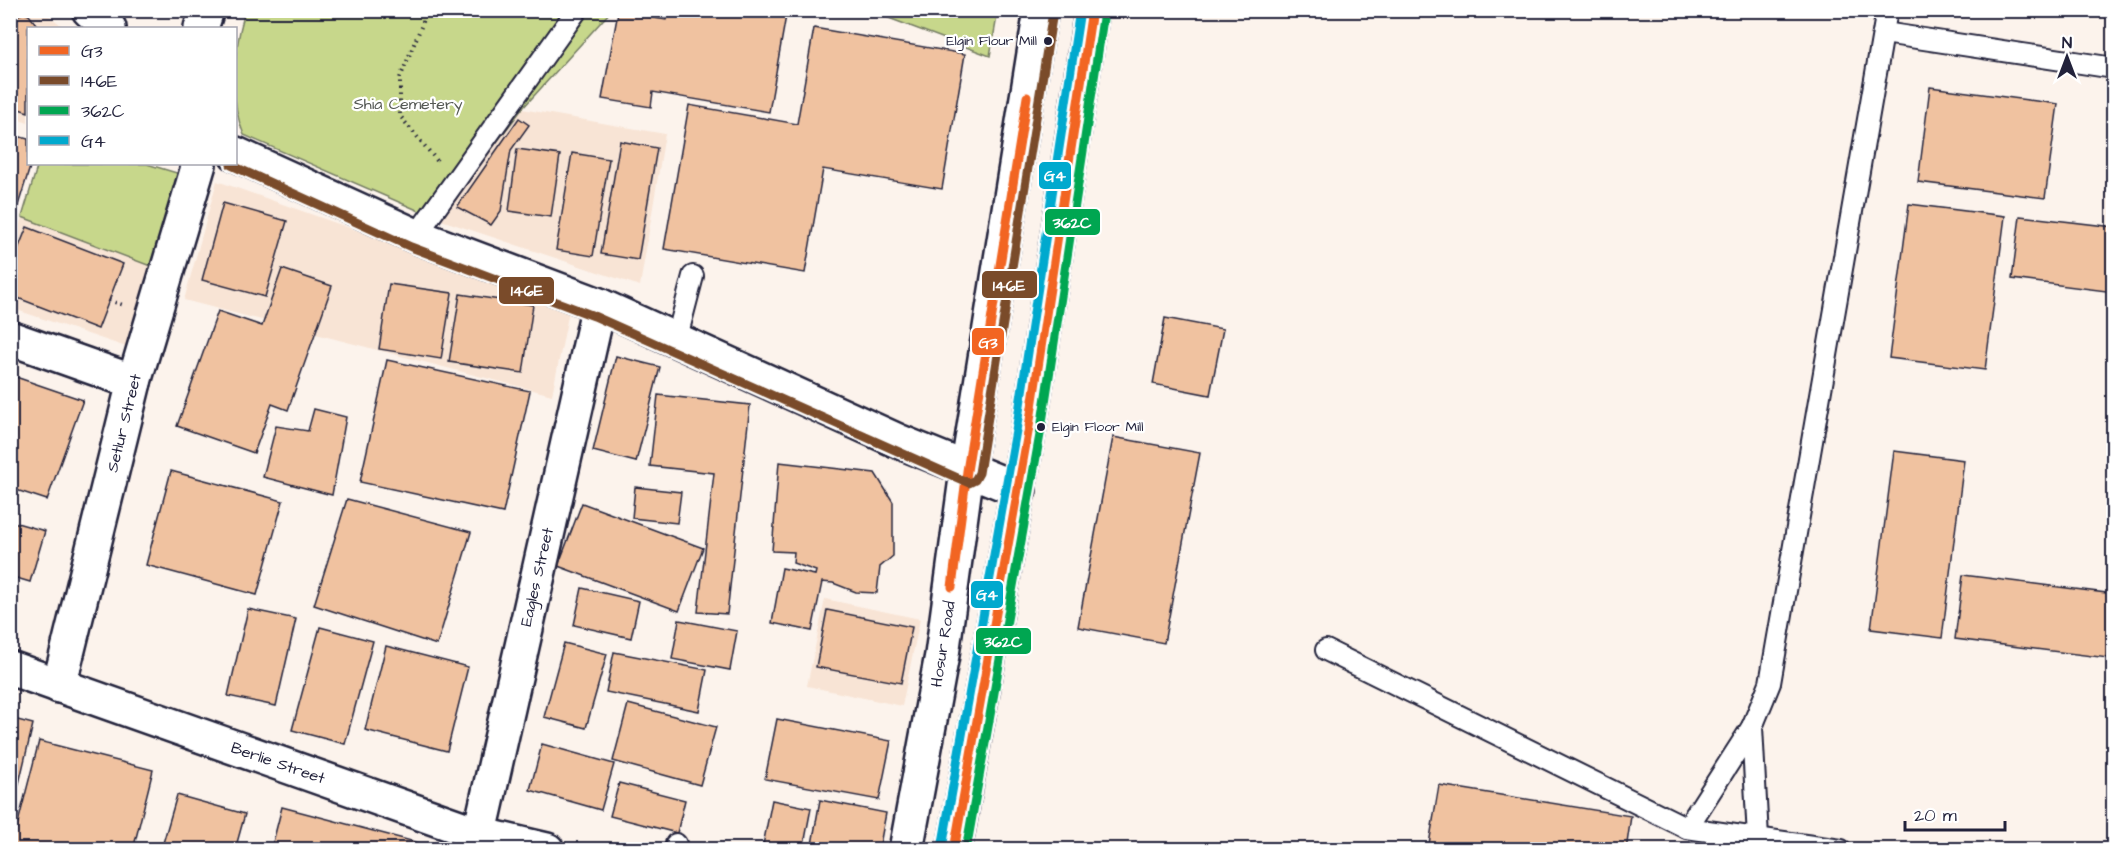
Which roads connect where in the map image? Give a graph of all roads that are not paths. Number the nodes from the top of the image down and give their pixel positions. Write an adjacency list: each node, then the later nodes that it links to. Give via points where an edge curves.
1 (89, 10): 7 (street)
2 (207, 10): 8 (street)
3 (577, 10): 13 (lane)
4 (1041, 10): 19 (street, Hosur Road)
5 (1092, 10): 20 (street)
6 (1887, 10): 9 (lane)
7 (108, 27)
8 (201, 27)
9 (1884, 33): 10 (lane); 24 (lane, via 1770,683)
10 (2114, 68)
11 (237, 154): 13 (street)
12 (199, 165): 18 (street, Setlur Street)
13 (416, 236): 15 (street)
14 (693, 276): 17 (lane)
15 (599, 305): 17 (street); 27 (street, Eagles Street)
16 (10, 338): 18 (street)
17 (676, 340): 19 (street)
18 (134, 382): 23 (street, Setlur Street)
19 (967, 471): 20 (street); 29 (street, Hosur Road, via 942,655)
20 (1019, 490): 30 (street)
21 (1326, 650): 25 (lane)
22 (10, 668): 23 (street, Berlie Street)
23 (59, 686): 27 (street, Berlie Street)
24 (1752, 727): 25 (lane); 26 (lane)
25 (1687, 828): 26 (lane)
26 (1758, 838): 31 (lane)
27 (478, 842): 28 (street, Berlie Street)
28 (548, 849)
29 (906, 849)
30 (954, 849)
31 (1842, 849)

